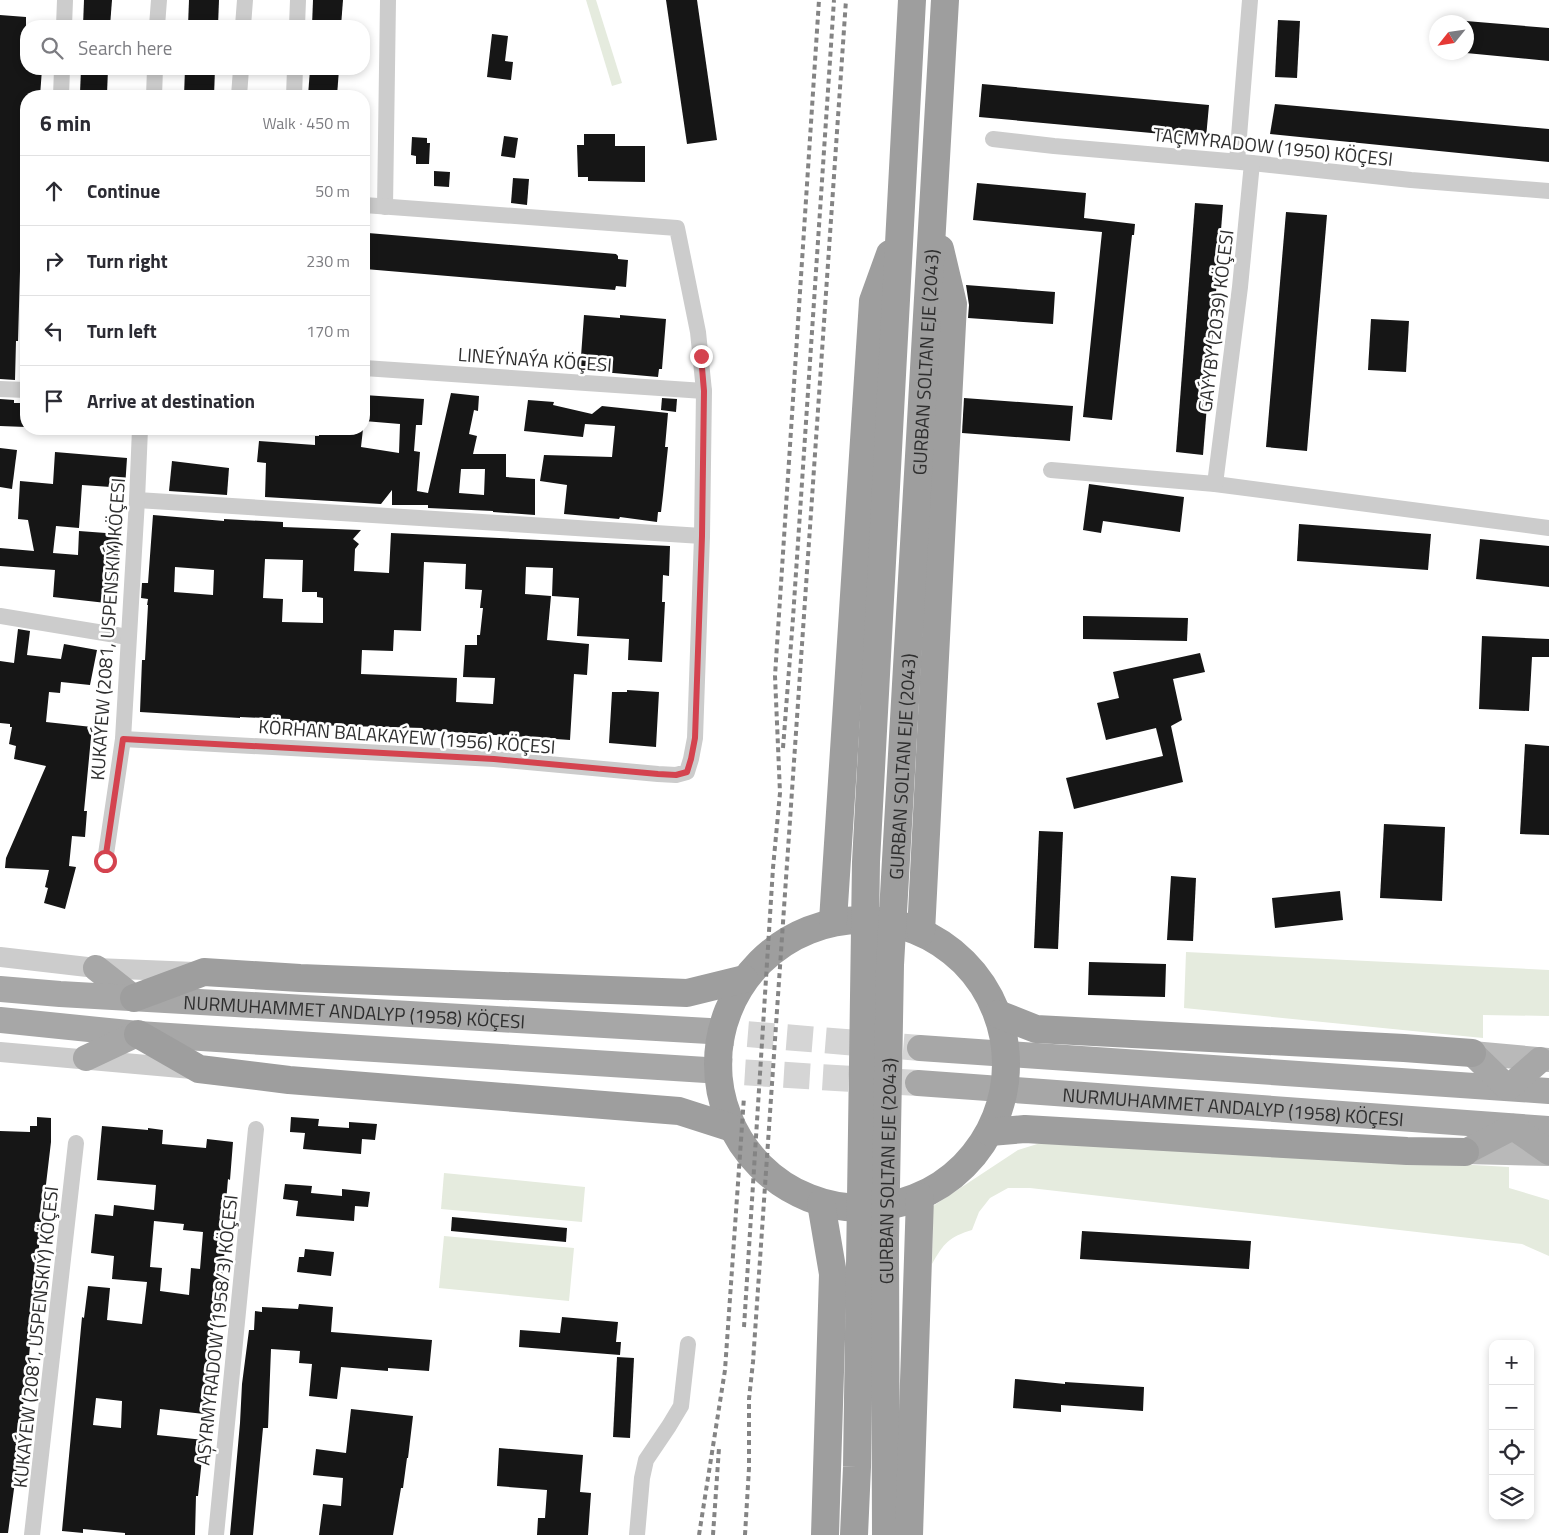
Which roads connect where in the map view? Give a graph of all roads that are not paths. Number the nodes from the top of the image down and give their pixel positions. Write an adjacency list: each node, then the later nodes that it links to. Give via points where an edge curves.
1 (65, 0): 9 (street)
2 (159, 0): 10 (street)
3 (245, 0): 11 (street)
4 (298, 0): 12 (street)
5 (388, 0): 25 (street)
6 (912, 0): 27 (highway, GURBAN SOLTAN EJE (2043))
7 (945, 0): 26 (highway, GURBAN SOLTAN EJE (2043))
8 (1250, 0): 22 (street, GAÝYBY (2039) KÖÇESI)
9 (64, 20)
10 (158, 20)
11 (243, 20)
12 (297, 20)
13 (62, 75): 17 (street)
14 (155, 75): 18 (street)
15 (241, 75): 19 (street)
16 (295, 75): 20 (street)
17 (61, 90)
18 (154, 90)
19 (239, 90)
20 (294, 90)
21 (993, 139): 22 (street, TAÇMYRADOW (1950) KÖÇESI)
22 (1245, 162): 23 (street, TAÇMYRADOW (1950) KÖÇESI); 34 (street, GAÝYBY (2039) KÖÇESI, via 1240,287)
23 (1549, 191)
24 (370, 206): 25 (street)
25 (386, 207): 31 (street, via 677,228 698,332)
26 (934, 223): 43 (highway, via 953,304); 80 (highway, GURBAN SOLTAN EJE (2043), via 890,965 884,1242)
27 (900, 227): 42 (highway, via 873,301); 79 (highway, GURBAN SOLTAN EJE (2043), via 866,862)
28 (370, 368): 31 (street, LINEÝNAÝA KÖÇESI)
29 (0, 389): 30 (street)
30 (20, 390)
31 (704, 391): 37 (street)
32 (140, 435): 35 (street, KUKAÝEW (2081, USPENSKIÝ) KÖÇESI)
33 (1051, 470): 34 (street)
34 (1215, 484): 36 (street)
35 (137, 500): 37 (street); 39 (street, KUKAÝEW (2081, USPENSKIÝ) KÖÇESI)
36 (1549, 528)
37 (702, 536): 40 (street, KÖRHAN BALAKAÝEW (1956) KÖÇESI, via 695,738 687,772 658,774 494,759)
38 (0, 616): 39 (street)
39 (128, 637): 40 (street, KUKAÝEW (2081, USPENSKIÝ) KÖÇESI)
40 (123, 739): 41 (street, KUKAÝEW (2081, USPENSKIÝ) KÖÇESI)
41 (105, 861)
42 (833, 921): 43 (highway, via 872,920); 47 (highway, via 803,931 774,949)
43 (921, 932): 50 (highway, via 953,952 980,984)
44 (0, 957): 45 (street)
45 (96, 968): 46 (street); 49 (main road)
46 (204, 972): 47 (highway, via 687,994); 49 (highway)
47 (744, 979): 65 (highway, via 729,1006 720,1036 717,1068 721,1098)
48 (0, 989): 49 (main road, NURMUHAMMET ANDALYP (1958) KÖÇESI)
49 (134, 998): 52 (main road, NURMUHAMMET ANDALYP (1958) KÖÇESI)
50 (998, 1014): 56 (highway, via 1036,1029); 68 (highway, via 1006,1059 1003,1097)
51 (0, 1020): 53 (main road, NURMUHAMMET ANDALYP (1958) KÖÇESI)
52 (709, 1031)
53 (138, 1034): 57 (main road); 59 (highway); 60 (main road, NURMUHAMMET ANDALYP (1958) KÖÇESI)
54 (920, 1048): 62 (main road, NURMUHAMMET ANDALYP (1958) KÖÇESI)
55 (0, 1052): 57 (street)
56 (1472, 1053): 58 (main road); 62 (main road)
57 (86, 1058): 59 (street)
58 (1545, 1060): 62 (main road)
59 (198, 1069): 65 (highway, via 289,1080 679,1111)
60 (706, 1070)
61 (918, 1084): 64 (main road, NURMUHAMMET ANDALYP (1958) KÖÇESI)
62 (1508, 1088): 63 (main road, NURMUHAMMET ANDALYP (1958) KÖÇESI)
63 (1549, 1091)
64 (1513, 1127): 67 (main road, NURMUHAMMET ANDALYP (1958) KÖÇESI); 70 (main road); 71 (main road)
65 (732, 1128): 73 (highway, via 760,1167 788,1189)
66 (256, 1129): 76 (street, AŞYRMYRADOW (1958/3) KÖÇESI)
67 (1549, 1129)
68 (990, 1132): 70 (highway, via 1025,1129); 72 (highway, via 968,1163 941,1186)
69 (76, 1143): 75 (street, KUKAÝEW (2081, USPENSKIÝ) KÖÇESI)
70 (1465, 1152): 71 (main road)
71 (1549, 1153)
72 (920, 1197): 73 (highway, via 888,1207 854,1209); 81 (highway)
73 (821, 1203): 78 (highway, via 833,1274)
74 (688, 1344): 77 (street, via 681,1406 646,1460)
75 (32, 1535)
76 (216, 1535)
77 (636, 1535)
78 (825, 1535)
79 (854, 1535)
80 (886, 1535)
81 (909, 1535)

